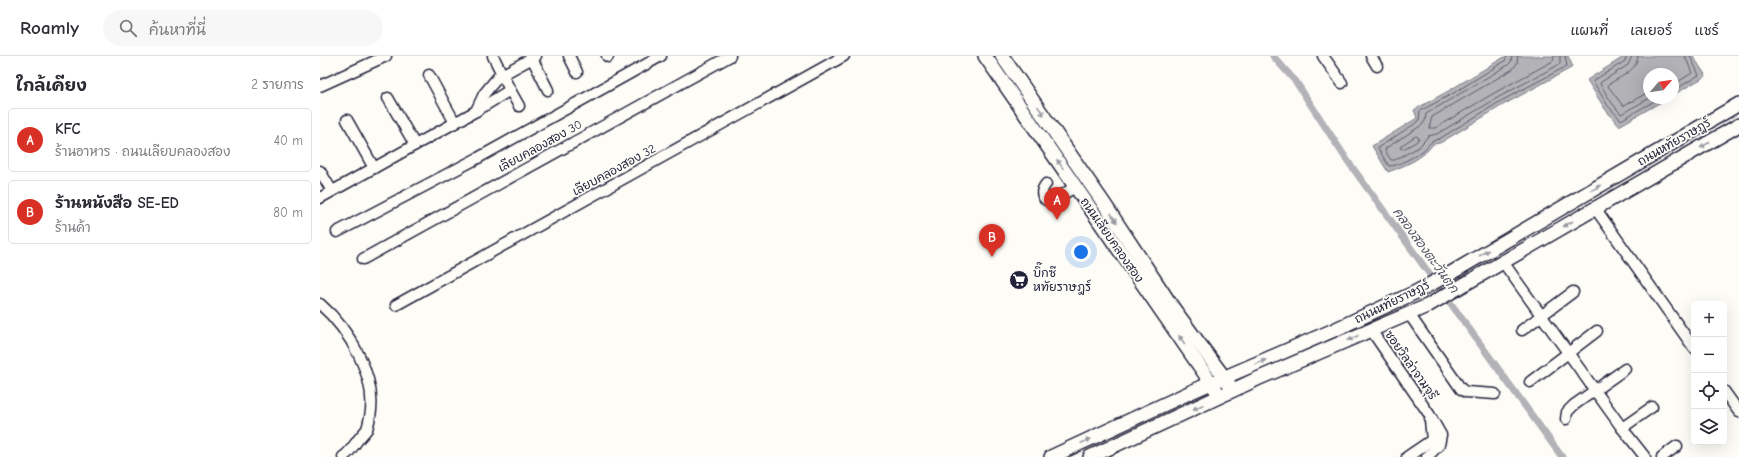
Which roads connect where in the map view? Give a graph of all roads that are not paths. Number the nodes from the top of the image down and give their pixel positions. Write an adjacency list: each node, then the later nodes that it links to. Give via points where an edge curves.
1 (386, 56): 17 (street)
2 (493, 56): 14 (street)
3 (569, 56): 13 (street)
4 (661, 56): 37 (street, via 478,158)
5 (730, 56): 38 (street, เลียบคลองสอง 30)
6 (844, 56): 42 (street, เลียบคลองสอง 32)
7 (985, 56): 22 (main road, ถนนเลียบคลองสอง)
8 (1002, 56): 20 (main road, ถนนเลียบคลองสอง)
9 (1324, 56): 16 (street)
10 (1371, 56): 12 (street)
11 (533, 57): 14 (street); 19 (street)
12 (1377, 66)
13 (577, 72)
14 (502, 74): 18 (street); 25 (street, via 484,94)
15 (429, 76): 27 (street)
16 (1342, 83)
17 (320, 86)
18 (510, 90): 24 (street); 25 (street)
19 (548, 90)
20 (1028, 93): 22 (main road); 52 (main road, ถนนเลียบคลองสอง, one-way to 52, via 1173,308 1212,362)
21 (388, 98): 29 (street)
22 (1016, 102): 33 (main road, ถนนเลียบคลองสอง, one-way to 22)
23 (1739, 104): 52 (main road, ถนนหทัยราษฎร์, one-way to 23, via 1451,274)
24 (519, 106)
25 (476, 111): 27 (street)
26 (347, 120): 30 (street)
27 (455, 123): 29 (street)
28 (1739, 125): 36 (main road, ถนนหทัยราษฎร์, one-way to 36)
29 (415, 145): 30 (street)
30 (374, 168): 34 (street)
31 (320, 170): 34 (street)
32 (1046, 184): 33 (street, via 1042,189 1046,200)
33 (1075, 187): 50 (main road, ถนนเลียบคลองสอง, one-way to 33)
34 (332, 191): 35 (street)
35 (320, 198)
36 (1595, 208): 39 (main road, ถนนหทัยราษฎร์, one-way to 39); 48 (street)
37 (337, 232)
38 (363, 259)
39 (1503, 262): 43 (main road, ถนนหทัยราษฎร์); 44 (street)
40 (1573, 292): 44 (street)
41 (320, 304): 67 (street, via 332,315 349,339 366,372 371,391 371,410 367,428)
42 (396, 305)
43 (1409, 314): 45 (main road, ถนนหทัยราษฎร์); 58 (street, via 1461,389 1471,393)
44 (1541, 315): 46 (street); 49 (street)
45 (1371, 330): 56 (main road, ถนนหทัยราษฎร์, one-way to 56); 66 (street, ซอยวิลล่าจามจุรี, via 1429,414)
46 (1522, 330)
47 (1597, 331): 49 (street)
48 (1691, 344)
49 (1568, 352): 53 (street); 57 (street)
50 (1198, 363): 54 (main road, ถนนเลียบคลองสอง); 55 (main road, via 1198,381)
51 (1625, 369): 57 (street)
52 (1231, 375): 54 (main road, ถนนหทัยราษฎร์); 56 (main road, ถนนเลียบคลองสอง)
53 (1530, 382)
54 (1213, 383): 55 (main road, ถนนหทัยราษฎร์); 60 (main road, ถนนเลียบคลองสอง)
55 (1193, 390): 68 (main road, ถนนหทัยราษฎร์, one-way to 55)
56 (1233, 390): 60 (main road, ถนนหทัยราษฎร์)
57 (1595, 390): 63 (street, via 1567,412); 64 (street)
58 (1495, 394)
59 (1727, 395): 62 (street)
60 (1220, 396): 69 (main road, ถนนหทัยราษฎร์, one-way to 69)
61 (1652, 407): 64 (street)
62 (1739, 412)
63 (1566, 419)
64 (1622, 428): 72 (street)
65 (1677, 446): 73 (street)
66 (1435, 449): 70 (street); 71 (street)
67 (344, 457)
68 (1051, 457)
69 (1090, 457)
70 (1407, 457)
71 (1426, 457)
72 (1645, 457)
73 (1662, 457)

